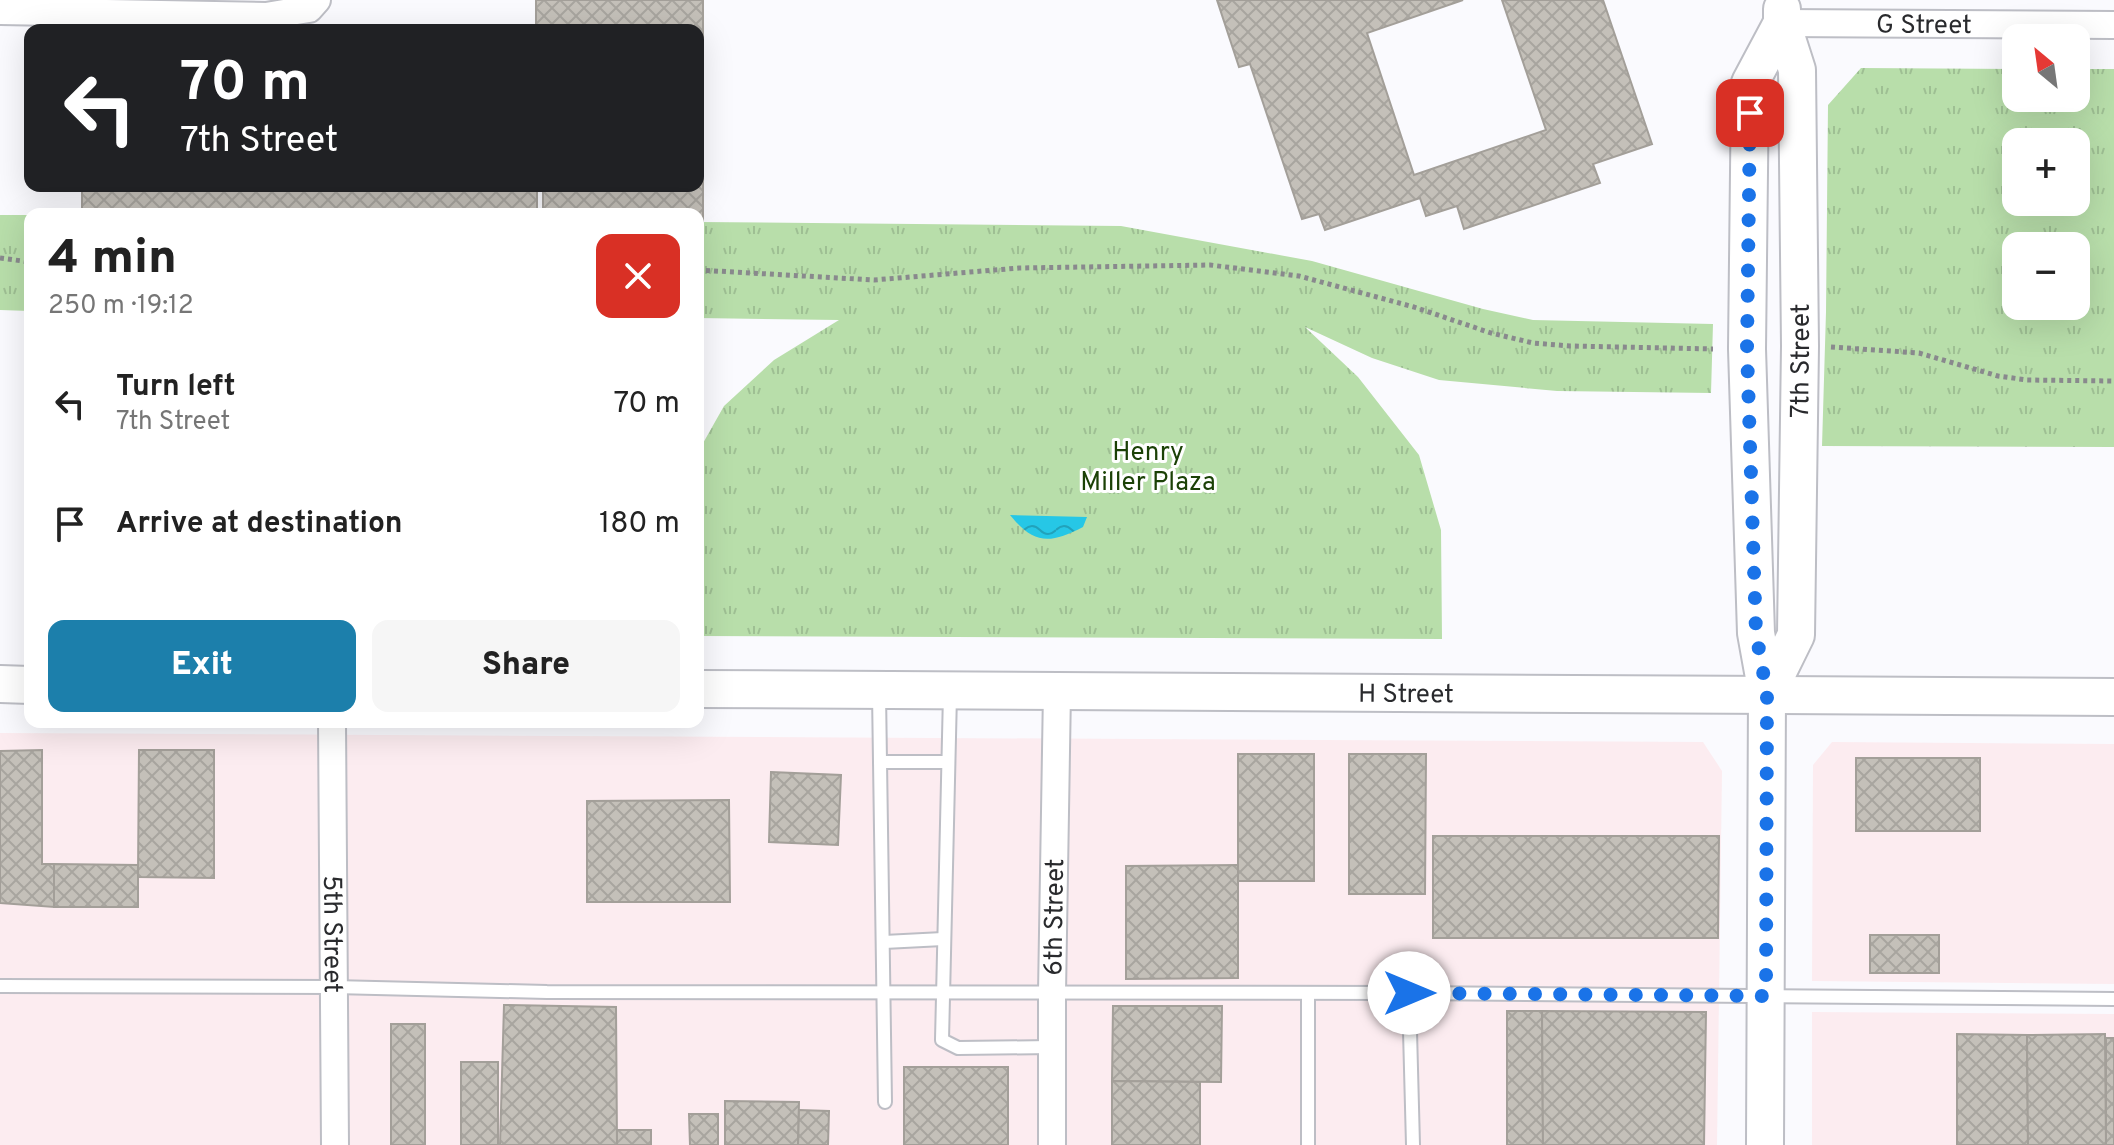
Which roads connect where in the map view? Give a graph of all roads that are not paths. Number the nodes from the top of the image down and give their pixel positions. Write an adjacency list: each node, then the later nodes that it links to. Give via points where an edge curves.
1 (313, 4): 2 (street, via 266,16)
2 (0, 11)
3 (1782, 11): 4 (street, G Street); 11 (street, 7th Street, via 1750,83 1747,349 1756,633); 11 (street, 7th Street, via 1797,70 1796,635)
4 (2114, 25)
5 (0, 684): 6 (street)
6 (24, 685)
7 (704, 689): 8 (street, H Street)
8 (879, 690): 9 (street, H Street); 14 (lane)
9 (950, 690): 10 (street, H Street); 15 (lane)
10 (1057, 691): 11 (street, H Street); 22 (street, 6th Street)
11 (1767, 694): 12 (street, H Street); 25 (street, 7th Street)
12 (2114, 697)
13 (332, 728): 19 (street, 5th Street)
14 (880, 762): 15 (lane); 17 (lane)
15 (948, 762): 16 (lane)
16 (943, 939): 17 (lane); 21 (lane)
17 (884, 942): 20 (lane)
18 (0, 986): 19 (lane)
19 (334, 987): 20 (lane); 29 (street, 5th Street)
20 (885, 993): 21 (lane); 28 (lane)
21 (942, 993): 22 (lane); 27 (lane, via 942,1040 958,1048)
22 (1052, 993): 24 (lane); 27 (street, 6th Street)
23 (1409, 993): 24 (lane); 25 (lane); 32 (lane)
24 (1308, 994): 31 (lane)
25 (1766, 996): 26 (lane); 33 (street, 7th Street)
26 (2114, 999)
27 (1052, 1047): 30 (street, 6th Street)
28 (885, 1102)
29 (335, 1145)
30 (1052, 1145)
31 (1308, 1145)
32 (1413, 1145)
33 (1765, 1145)

